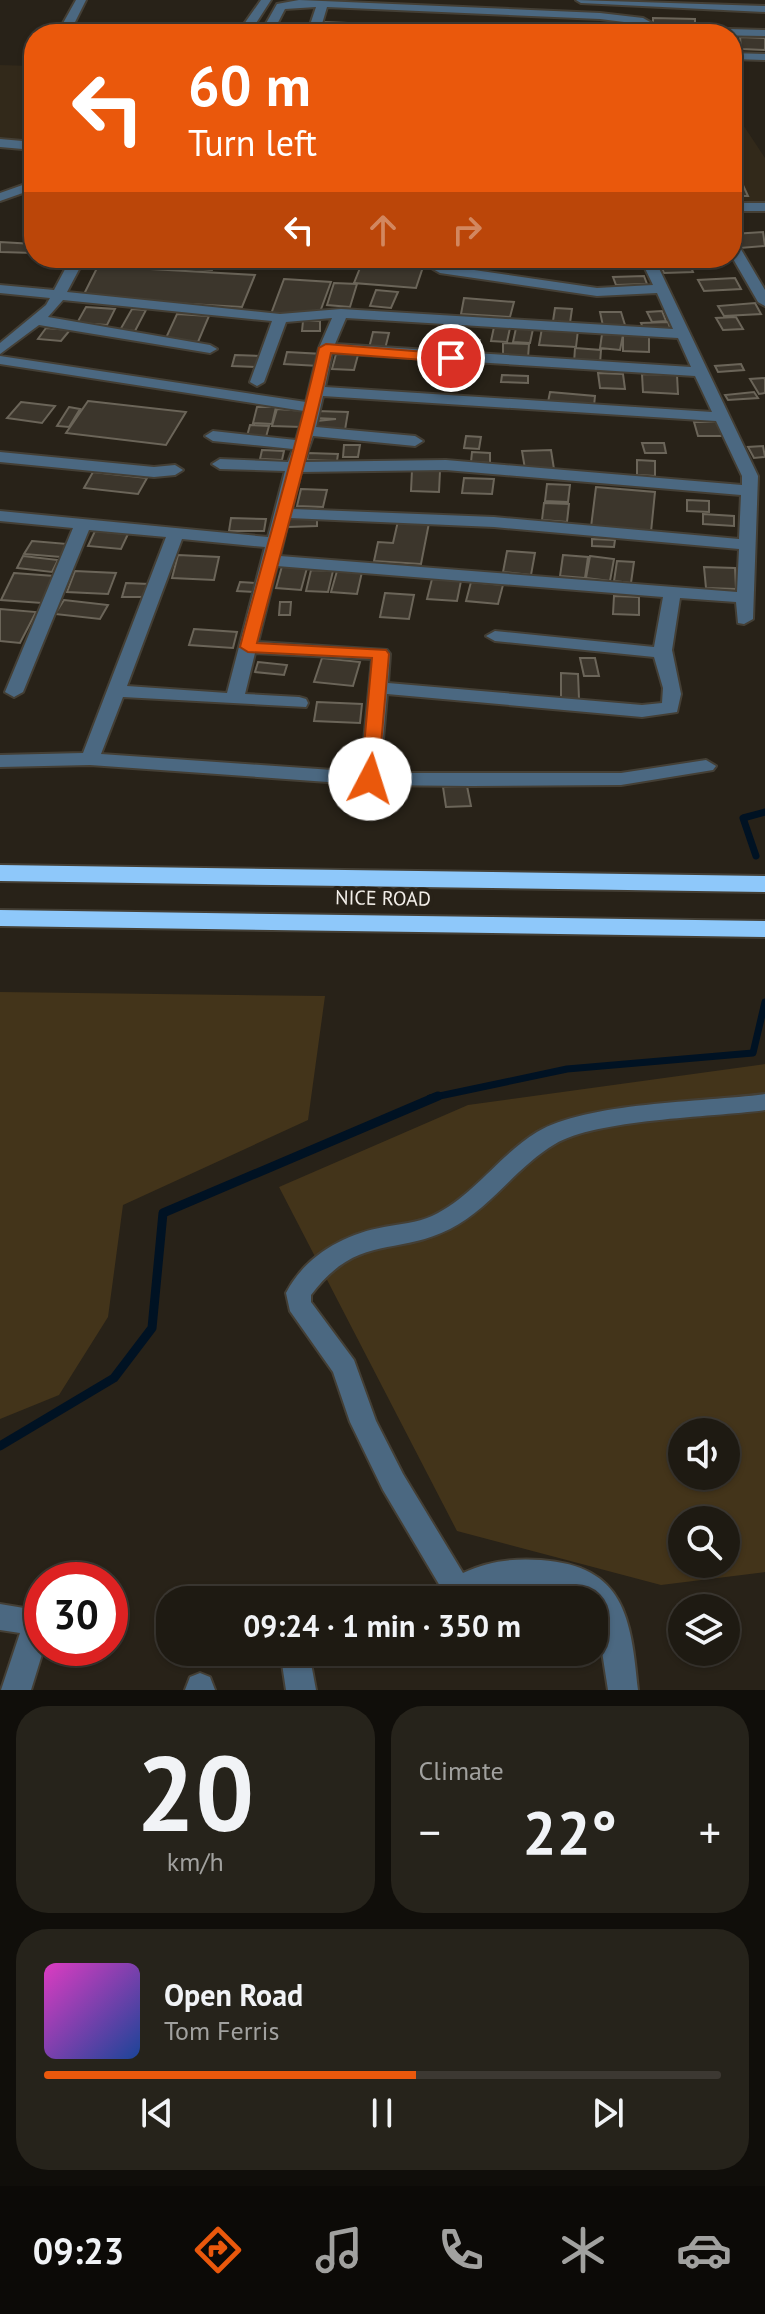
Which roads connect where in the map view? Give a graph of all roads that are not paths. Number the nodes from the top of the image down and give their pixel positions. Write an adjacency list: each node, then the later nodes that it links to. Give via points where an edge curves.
1 (81, 0): 7 (street)
2 (266, 0): 8 (street)
3 (581, 0): 4 (street)
4 (645, 2): 6 (street)
5 (323, 3): 9 (street, via 281,6); 10 (street); 11 (street, via 600,16)
6 (765, 9)
7 (68, 24)
8 (250, 24)
9 (271, 24)
10 (316, 24)
11 (647, 24)
12 (742, 33): 13 (street)
13 (765, 33)
14 (742, 56): 15 (street)
15 (765, 57)
16 (0, 143): 17 (street)
17 (24, 145)
18 (24, 189): 19 (street)
19 (0, 197)
20 (742, 207): 21 (street)
21 (765, 207)
22 (742, 263): 29 (street)
23 (72, 268): 28 (street)
24 (652, 268): 27 (street)
25 (440, 269): 27 (street, via 597,292)
26 (0, 289): 28 (street)
27 (662, 289): 33 (street)
28 (57, 296): 31 (street); 32 (street)
29 (765, 302)
30 (341, 313): 31 (street); 33 (street); 34 (street)
31 (280, 318): 39 (street)
32 (38, 320): 35 (street); 36 (street)
33 (683, 334): 38 (street)
34 (326, 348): 38 (street); 40 (street)
35 (210, 349)
36 (0, 350)
37 (0, 360): 40 (street)
38 (701, 372): 41 (street)
39 (257, 382)
40 (312, 399): 41 (street); 43 (street)
41 (722, 417): 49 (street)
42 (213, 436): 43 (street)
43 (305, 438): 44 (street); 47 (street)
44 (415, 441)
45 (0, 457): 48 (street)
46 (220, 464): 47 (street)
47 (294, 467): 49 (street, via 446,465); 50 (street)
48 (175, 470)
49 (755, 481): 54 (street)
50 (282, 513): 54 (street, via 494,522); 55 (street)
51 (1, 518): 52 (street)
52 (83, 523): 53 (street); 64 (street)
53 (176, 532): 55 (street); 63 (street)
54 (747, 545): 57 (street)
55 (272, 551): 56 (street); 60 (street)
56 (673, 592): 57 (street); 61 (street)
57 (745, 598): 58 (street)
58 (744, 619)
59 (495, 636): 61 (street)
60 (248, 647): 62 (street, via 381,654); 65 (street)
61 (664, 653): 62 (street, via 674,698 670,708 659,711)
62 (377, 688): 70 (street)
63 (116, 691): 65 (street); 67 (street)
64 (14, 692)
65 (235, 698): 66 (street)
66 (299, 703)
67 (90, 759): 68 (street); 70 (street)
68 (0, 761)
69 (706, 766): 70 (street, via 621,779)
70 (370, 779)
71 (0, 873): 72 (highway, NICE ROAD)
72 (765, 884)
73 (0, 918): 74 (highway, NICE ROAD)
74 (765, 929)
75 (765, 1102): 76 (street, via 560,1130 455,1215 349,1249 331,1258 298,1293 299,1304 345,1368 363,1422)
76 (445, 1586)
77 (467, 1586): 78 (street, via 486,1576 529,1572 565,1575)
78 (592, 1586)
79 (608, 1608): 84 (street)
80 (0, 1617): 82 (street, via 38,1623)
81 (297, 1666): 83 (street)
82 (16, 1690)
83 (301, 1690)
84 (623, 1690)

